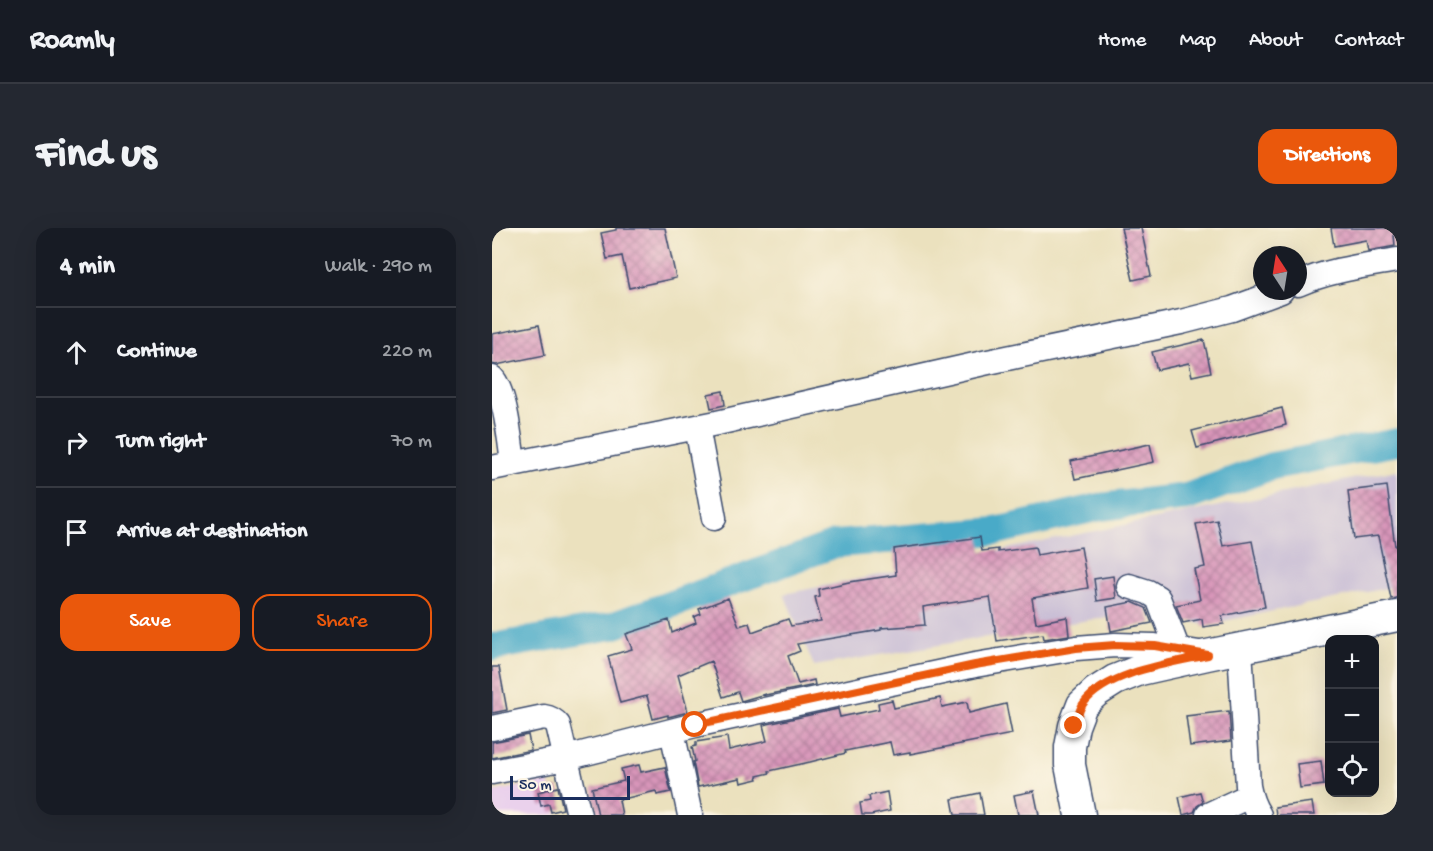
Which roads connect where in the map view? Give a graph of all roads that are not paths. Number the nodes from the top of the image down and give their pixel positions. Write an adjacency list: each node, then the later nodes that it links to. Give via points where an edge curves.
1 (1397, 260): 2 (street)
2 (1307, 280)
3 (1256, 300): 5 (street, via 1181,322)
4 (492, 378): 6 (street, via 503,404)
5 (697, 427): 6 (street); 7 (street)
6 (503, 466)
7 (714, 518)
8 (1129, 586): 11 (street, via 1158,598)
9 (1397, 616): 10 (main road)
10 (1240, 648): 12 (main road); 17 (street)
11 (1179, 650): 12 (street); 14 (street, via 1115,645 1076,648 975,665)
12 (1208, 655): 20 (main road, via 1140,670 1096,692 1082,705 1070,747)
13 (492, 728): 15 (street, via 550,718 558,725)
14 (672, 731): 15 (street); 19 (street)
15 (566, 758): 16 (street); 18 (street)
16 (492, 772)
17 (1254, 806): 21 (street)
18 (579, 815)
19 (690, 815)
20 (1080, 815)
21 (1208, 815)

